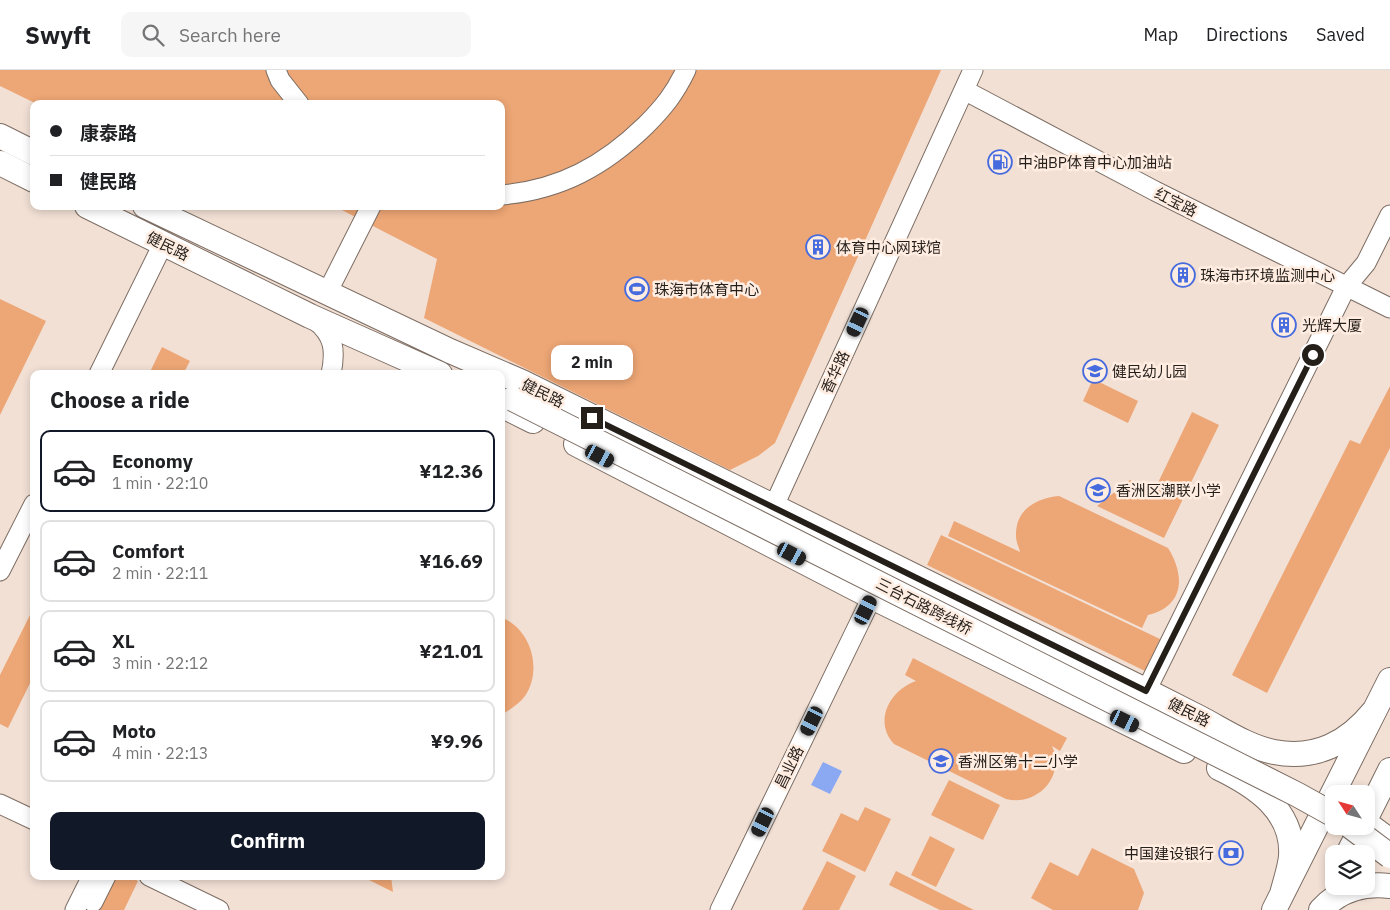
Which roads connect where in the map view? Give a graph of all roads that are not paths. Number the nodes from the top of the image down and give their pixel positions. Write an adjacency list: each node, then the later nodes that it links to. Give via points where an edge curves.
1 (276, 70): 5 (street)
2 (686, 70): 10 (street, via 664,108 612,156 550,186)
3 (973, 70): 4 (street, 香华路)
4 (964, 90): 16 (street, 红宝路); 28 (street, 香华路)
5 (296, 100)
6 (0, 136): 7 (main road)
7 (30, 151)
8 (0, 163): 9 (main road)
9 (30, 178)
10 (505, 194)
11 (94, 210): 15 (main road, 健民路)
12 (153, 210): 17 (main road, 健民路)
13 (370, 210): 17 (street)
14 (1390, 215): 16 (street, via 1366,263)
15 (164, 244): 19 (main road, 健民路); 21 (street)
16 (1346, 287): 18 (street, 红宝路); 37 (street)
17 (327, 293): 20 (main road, 健民路)
18 (1390, 308)
19 (310, 316): 22 (street, via 330,335 334,348); 23 (main road, 健民路)
20 (450, 351): 24 (main road); 25 (main road, 健民路)
21 (101, 370)
22 (331, 370)
23 (431, 370)
24 (481, 370)
25 (494, 370)
26 (505, 375): 29 (main road, 健民路)
27 (507, 394): 33 (main road, 健民路); 40 (main road, 三台石路跨线桥); 43 (main road, 三台石路跨线桥, bridge)
28 (787, 477): 29 (street, via 768,494); 30 (street, 香华路); 32 (street, via 784,503)
29 (748, 495): 30 (main road, 健民路)
30 (773, 507): 32 (main road, 健民路); 33 (street, 香华路)
31 (30, 512): 34 (street)
32 (798, 519): 37 (main road, 健民路)
33 (759, 537): 35 (main road, 健民路)
34 (0, 572)
35 (872, 597): 54 (main road, 健民路, via 1244,780 1269,800 1288,832 1291,856); 58 (street, 昌业路)
36 (1390, 680): 38 (main road)
37 (1146, 691): 38 (main road, 健民路, via 1260,749 1290,754 1306,754 1334,745 1362,726)
38 (1374, 711): 54 (main road)
39 (1390, 770): 41 (main road)
40 (1325, 796)
41 (1375, 800)
42 (0, 804): 44 (street)
43 (1325, 810)
44 (30, 818)
45 (1375, 829): 47 (main road)
46 (1362, 835): 48 (main road, bridge)
47 (1390, 840)
48 (1390, 856)
49 (90, 880): 55 (street)
50 (104, 880): 56 (street)
51 (157, 880): 57 (street)
52 (1390, 886): 59 (main road, via 1353,889 1329,901)
53 (1328, 895): 59 (main road)
54 (1278, 902)
55 (75, 910)
56 (89, 910)
57 (219, 910)
58 (720, 910)
59 (1320, 910)

